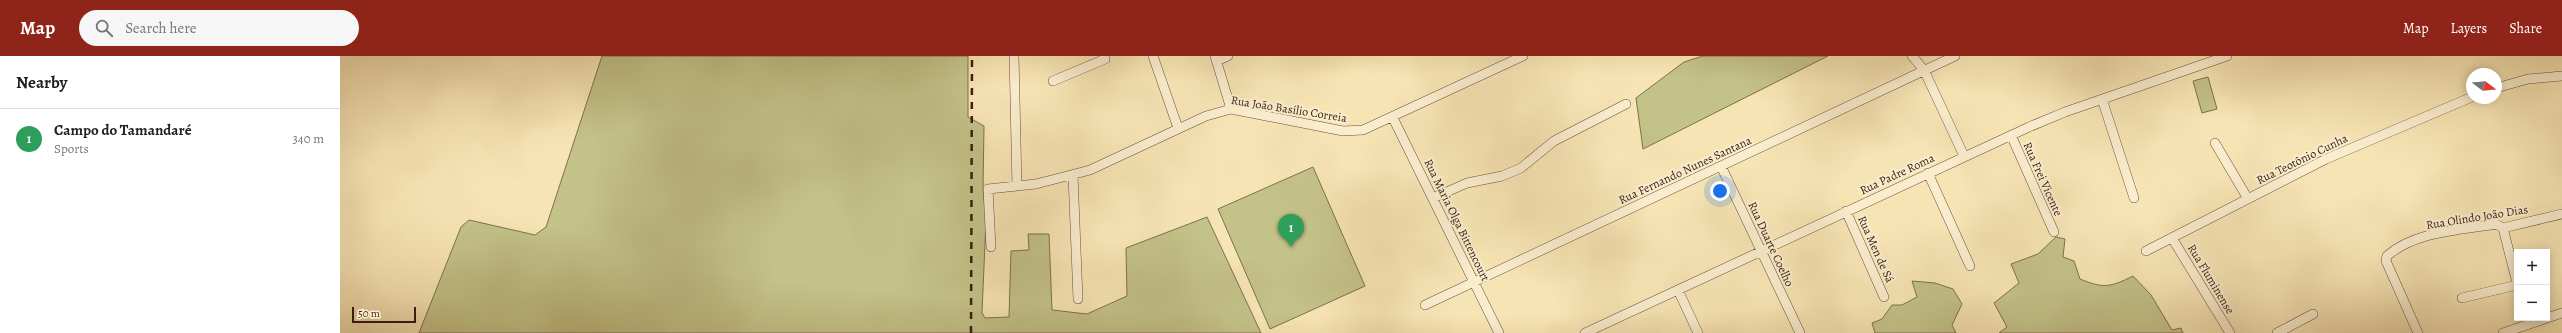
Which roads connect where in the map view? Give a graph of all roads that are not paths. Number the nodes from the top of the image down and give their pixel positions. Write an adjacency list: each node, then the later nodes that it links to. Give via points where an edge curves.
1 (1014, 56): 26 (street)
2 (1104, 56): 12 (street, via 1105,59)
3 (1153, 56): 19 (street)
4 (1228, 56): 9 (street)
5 (1523, 56): 18 (street, Rua João Basílio Correia)
6 (1912, 56): 10 (street)
7 (1954, 56): 10 (street, Rua Fernando Nunes Santana)
8 (2227, 56): 14 (street, Rua Padre Roma)
9 (1216, 59): 17 (street)
10 (1924, 70): 22 (street); 23 (street, Rua Fernando Nunes Santana)
11 (2562, 76): 13 (street, via 2528,79)
12 (1053, 81)
13 (2502, 86)
14 (2102, 99): 20 (street, Rua Padre Roma); 28 (street)
15 (2466, 100): 29 (street, Rua Teotônio Cunha, via 2336,154)
16 (1626, 104): 27 (street, via 1554,141 1521,168 1502,176 1467,183)
17 (1231, 109): 18 (street, Rua João Basílio Correia, via 1348,131 1372,128); 19 (street, Rua João Basílio Correia)
18 (1393, 118): 27 (street, Rua Maria Olga Bittencourt)
19 (1178, 128): 25 (street, Rua João Basílio Correia, via 1107,164)
20 (2011, 135): 22 (street, Rua Padre Roma); 33 (street, Rua Frei Vicente)
21 (2215, 143): 29 (street)
22 (1964, 156): 24 (street, Rua Padre Roma)
23 (1721, 166): 36 (street, Rua Duarte Coelho); 40 (street, Rua Fernando Nunes Santana)
24 (1928, 173): 30 (street, Rua Padre Roma); 38 (street)
25 (1073, 175): 26 (street, Rua João Basílio Correia); 45 (street)
26 (1017, 186): 35 (street, Rua João Basílio Correia, via 988,189)
27 (1434, 198): 40 (street, Rua Maria Olga Bittencourt)
28 (2134, 198)
29 (2248, 199): 34 (street, Rua Teotônio Cunha)
30 (1846, 211): 36 (street, Rua Padre Roma); 43 (street, Rua Men de Sá)
31 (2562, 214): 32 (street, Rua Olindo João Dias)
32 (2502, 228): 39 (street); 58 (street, Rua Olindo João Dias, via 2496,224 2438,234 2405,244 2387,256 2386,261)
33 (2054, 232)
34 (2172, 238): 37 (street, Rua Teotônio Cunha); 56 (street, Rua Fluminense)
35 (990, 247)
36 (1761, 251): 42 (street, Rua Padre Roma); 55 (street, Rua Duarte Coelho)
37 (2146, 251)
38 (1970, 266)
39 (2514, 273)
40 (1475, 282): 46 (street, Rua Fernando Nunes Santana); 52 (street, Rua Maria Olga Bittencourt)
41 (2514, 285): 44 (street)
42 (1678, 290): 53 (street, Rua Padre Roma); 54 (street)
43 (1884, 297)
44 (2462, 298)
45 (1078, 299)
46 (1425, 305)
47 (2562, 313): 49 (street)
48 (2313, 314): 57 (street)
49 (2550, 317)
50 (2538, 321): 51 (street)
51 (2503, 332)
52 (1499, 333)
53 (1586, 333)
54 (1698, 333)
55 (1800, 333)
56 (2230, 333)
57 (2277, 333)
58 (2418, 333)

